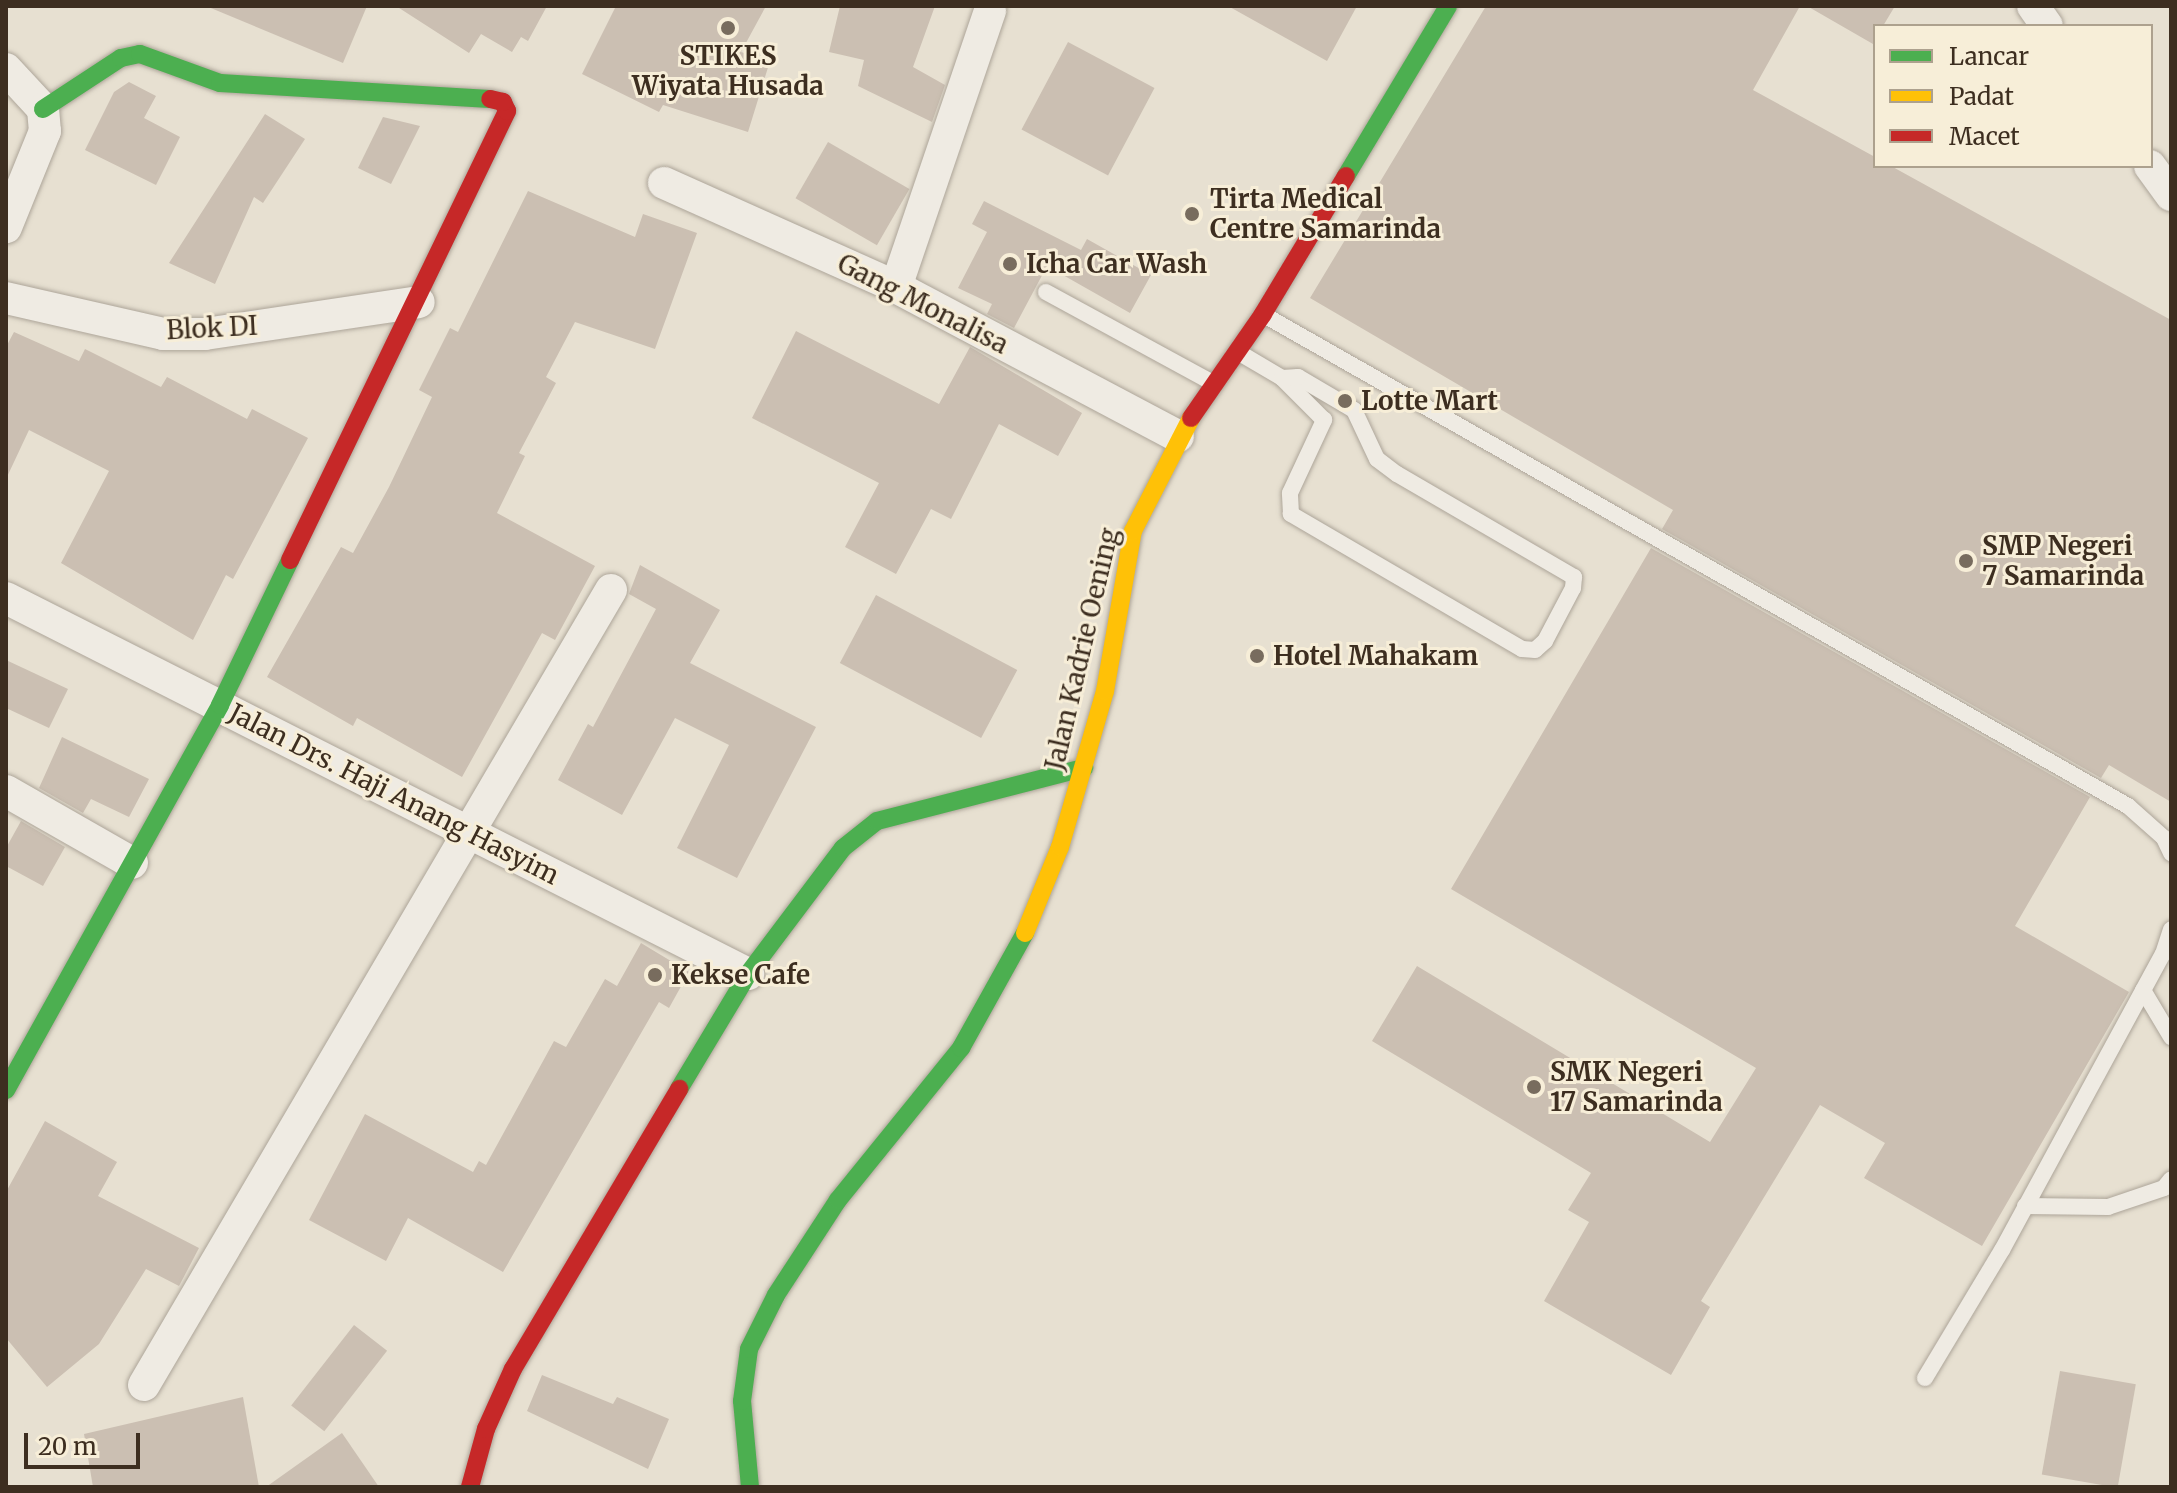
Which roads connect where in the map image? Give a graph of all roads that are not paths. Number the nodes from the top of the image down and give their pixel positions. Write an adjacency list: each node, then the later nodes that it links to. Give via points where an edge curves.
1 (1448, 6): 15 (street, Jalan Kadrie Oening)
2 (2033, 6): 4 (street)
3 (992, 8): 11 (street)
4 (2046, 24)
5 (6, 69): 6 (street)
6 (43, 109): 10 (street, via 38,153); 14 (street, via 121,58 140,54 220,83 503,102 505,118)
7 (2151, 168): 9 (street)
8 (664, 183): 11 (street, Gang Monalisa)
9 (2171, 195)
10 (6, 227)
11 (896, 287): 19 (street, Gang Monalisa)
12 (1046, 292): 18 (lane)
13 (6, 298): 14 (street, Blok DI, via 177,334)
14 (419, 302): 22 (street)
15 (1263, 314): 16 (street, Jalan Kadrie Oening); 26 (lane, via 2128,806 2164,838)
16 (1236, 351): 17 (lane); 18 (street, Jalan Kadrie Oening)
17 (1282, 378): 17 (lane, via 1298,377 1354,410 1377,459 1397,474 1574,577 1545,641 1535,650 1522,649 1291,514 1290,493 1324,420)
18 (1214, 383): 19 (street, Jalan Kadrie Oening)
19 (1178, 436): 23 (street, Jalan Kadrie Oening, via 1133,531 1105,691)
20 (611, 590): 25 (street)
21 (6, 598): 22 (street, Jalan Drs. Haji Anang Hasyim)
22 (220, 705): 25 (street, Jalan Drs. Haji Anang Hasyim); 27 (street)
23 (1084, 768): 29 (street, via 877,821 843,848); 38 (street, Jalan Kadrie Oening, via 1060,847 1021,944 961,1048 838,1200 776,1295 749,1349 742,1401)
24 (6, 791): 27 (street)
25 (472, 834): 29 (street, Jalan Drs. Haji Anang Hasyim); 36 (street)
26 (2171, 853)
27 (132, 863): 32 (street)
28 (2171, 929): 30 (lane)
29 (748, 974): 37 (street, via 513,1369 486,1429)
30 (2143, 990): 31 (lane); 34 (lane)
31 (2171, 1037)
32 (6, 1090)
33 (2171, 1179): 34 (lane, via 2164,1188 2108,1207)
34 (2025, 1206): 35 (lane)
35 (1925, 1378)
36 (144, 1385)
37 (470, 1487)
38 (750, 1487)

